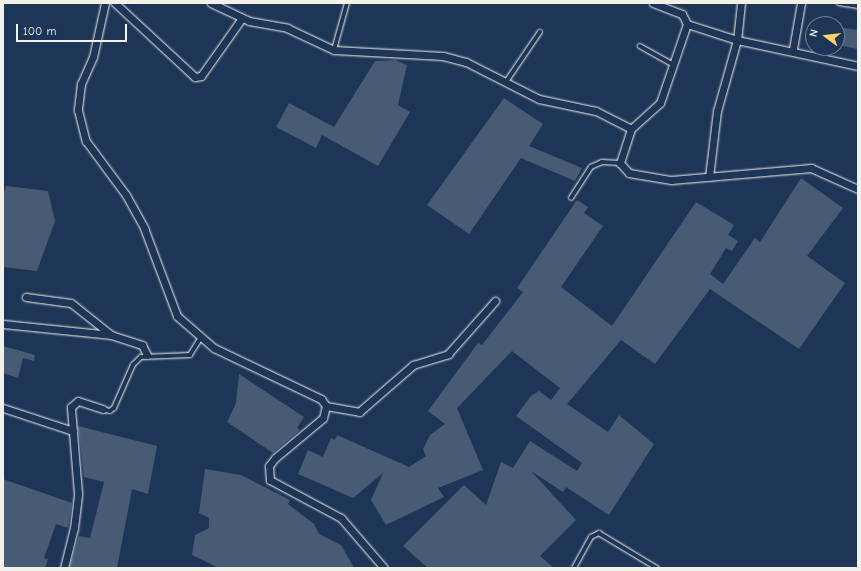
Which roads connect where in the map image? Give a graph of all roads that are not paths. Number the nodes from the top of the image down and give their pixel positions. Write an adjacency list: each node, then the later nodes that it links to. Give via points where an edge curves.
1 (105, 3): 29 (street, via 93,57 81,84 78,110 86,141 126,195 144,228 177,316)
2 (115, 3): 10 (street, via 195,77 201,76)
3 (211, 3): 10 (street)
4 (346, 3): 16 (lane)
5 (653, 3): 11 (street, via 682,14)
6 (742, 3): 13 (street)
7 (801, 3): 15 (street)
8 (839, 3): 9 (lane)
9 (858, 6)
10 (242, 18): 16 (street, via 287,28)
11 (687, 24): 13 (street); 17 (street)
12 (540, 32): 19 (lane)
13 (737, 40): 15 (street); 22 (street, via 717,111)
14 (640, 46): 17 (lane)
15 (793, 49): 18 (street)
16 (334, 50): 19 (street, via 443,56 466,62)
17 (674, 64): 20 (street, via 660,103)
18 (858, 66)
19 (506, 82): 20 (street, via 539,99 596,111)
20 (631, 129): 21 (street)
21 (620, 163): 22 (street, via 629,173 671,180); 24 (lane, via 602,162 591,166)
22 (709, 177): 23 (street, via 811,168)
23 (858, 189)
24 (571, 198)
25 (26, 297): 28 (street, via 71,303)
26 (495, 301): 31 (street, via 448,354 413,365 359,412)
27 (3, 324): 28 (street)
28 (111, 335): 30 (street, via 142,345)
29 (200, 339): 30 (lane, via 190,355); 31 (street, via 235,359 308,390)
30 (147, 356): 33 (lane, via 133,365 114,408 110,411)
31 (326, 406): 36 (street, via 323,418 269,466 270,480 341,518)
32 (3, 408): 34 (street)
33 (103, 409): 34 (street, via 74,403)
34 (72, 431): 35 (street, via 77,504)
35 (64, 568)
36 (384, 568)
37 (574, 568): 38 (lane, via 591,537 599,533)
38 (657, 568)

